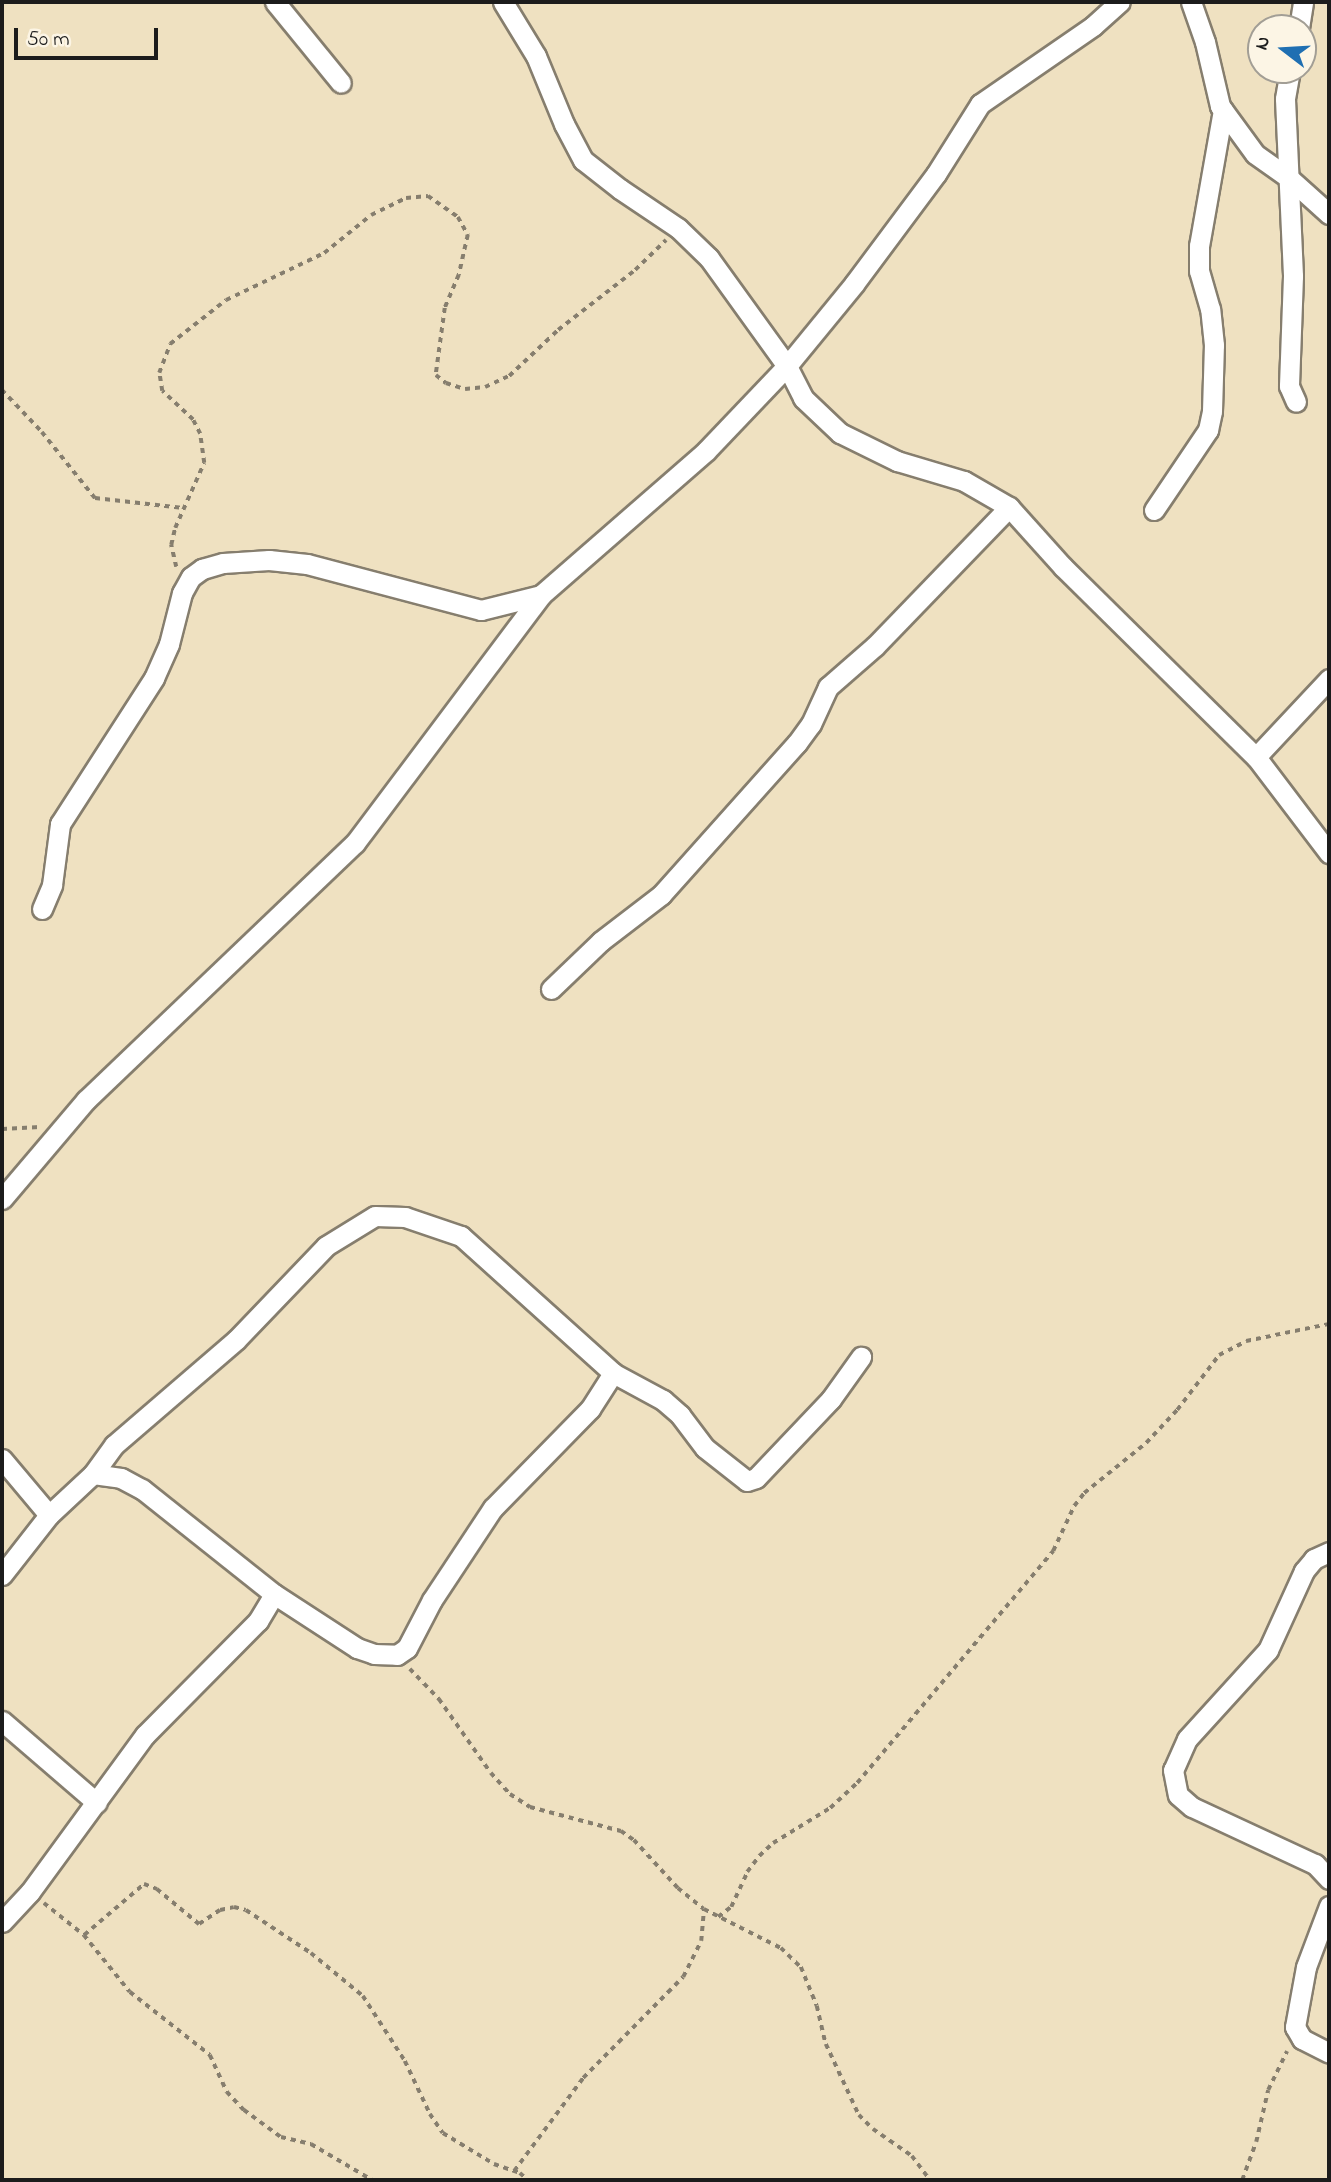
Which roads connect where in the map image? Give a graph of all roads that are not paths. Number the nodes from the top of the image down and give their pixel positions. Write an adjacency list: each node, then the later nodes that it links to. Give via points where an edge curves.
1 (275, 2): 5 (street)
2 (503, 2): 10 (street, via 536,56 583,160 678,228 709,258)
3 (1120, 2): 10 (street, via 980,104 936,174)
4 (1191, 2): 7 (street)
5 (341, 83)
6 (1287, 84): 8 (street)
7 (1223, 110): 8 (street, via 1255,154); 13 (street, via 1199,246 1199,271 1214,345 1212,411 1208,429)
8 (1289, 178): 9 (street); 11 (street, via 1293,276 1289,386)
9 (1329, 214)
10 (787, 366): 12 (street, via 803,398 839,433 897,461 964,481); 14 (street, via 706,451)
11 (1296, 402)
12 (1009, 507): 16 (street, via 1063,567); 19 (street, via 875,646 828,687 797,743 661,895 601,941)
13 (1154, 510)
14 (541, 595): 18 (street, via 481,610 341,572 269,560 202,569 182,593 169,644 154,678 60,824 52,885); 20 (street, via 355,843 106,1081)
15 (1329, 679): 16 (street)
16 (1256, 757): 17 (street)
17 (1329, 853)
18 (42, 909)
19 (551, 989)
20 (2, 1199)
21 (862, 1357): 22 (street, via 831,1399 756,1478 747,1481 705,1448 663,1400)
22 (613, 1373): 24 (street, via 461,1236 405,1217 375,1216 326,1246 236,1340 114,1446); 28 (street, via 590,1409 493,1508 432,1600 407,1648 397,1655 356,1648)
23 (2, 1459): 25 (street)
24 (93, 1474): 25 (street); 28 (street, via 121,1478 142,1489)
25 (49, 1515): 27 (street)
26 (1329, 1552): 31 (street, via 1314,1559 1304,1571 1268,1650 1187,1739 1173,1770 1178,1795 1192,1807 1315,1864)
27 (2, 1575)
28 (274, 1594): 30 (street, via 258,1621 145,1735)
29 (2, 1721): 30 (street)
30 (97, 1802): 33 (street)
31 (1329, 1879)
32 (1329, 1906): 34 (street, via 1306,1967 1296,2027 1302,2039)
33 (2, 1922)
34 (1329, 2053)

